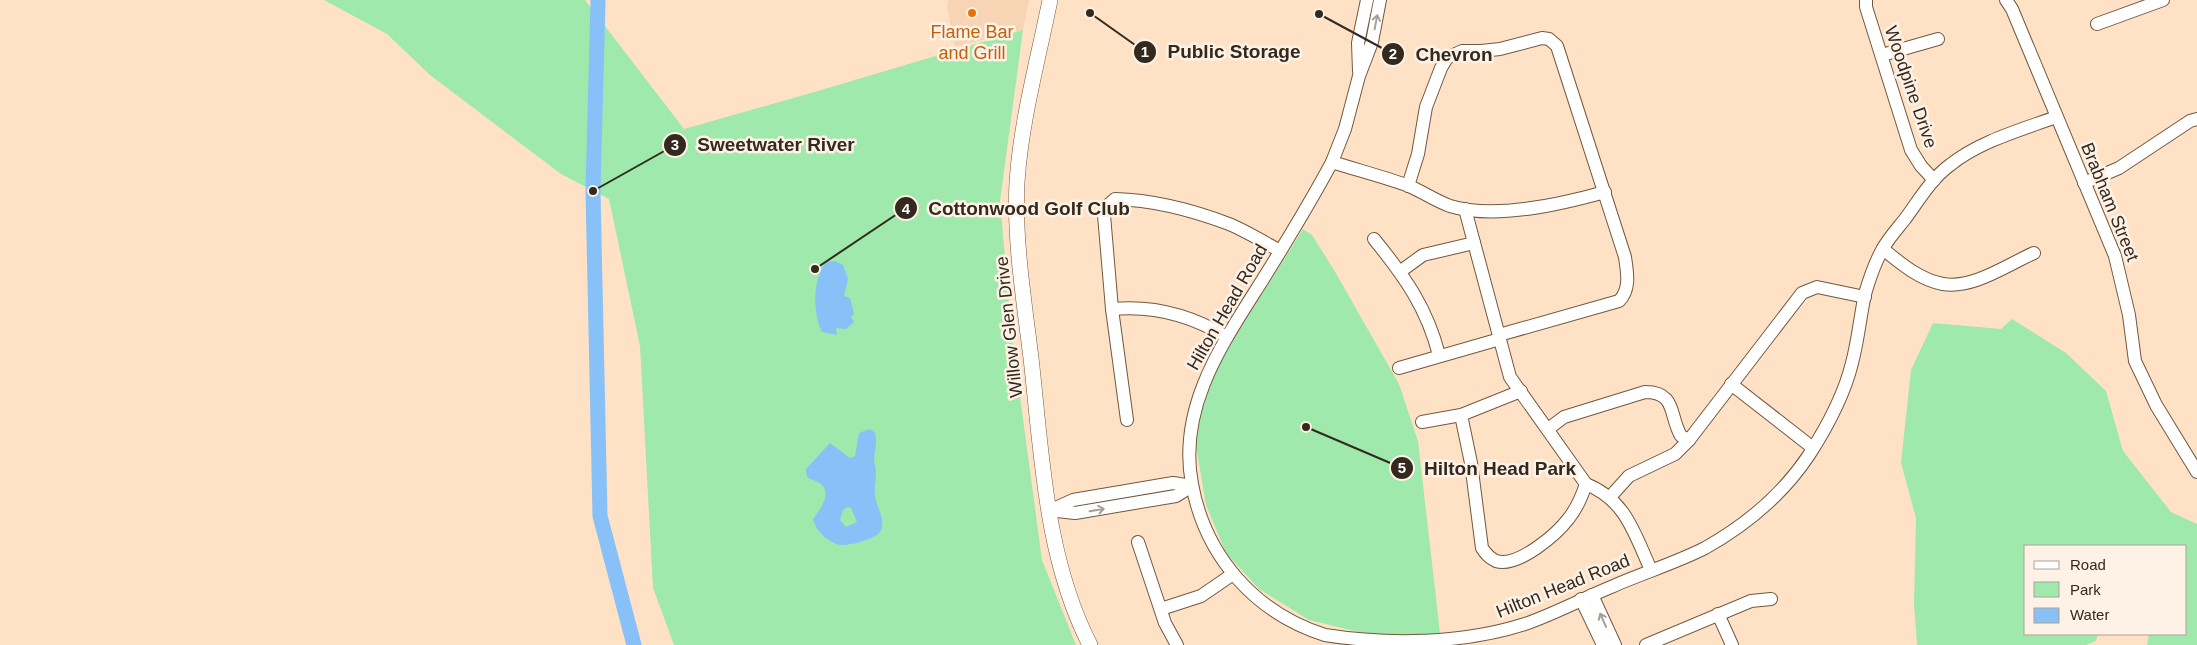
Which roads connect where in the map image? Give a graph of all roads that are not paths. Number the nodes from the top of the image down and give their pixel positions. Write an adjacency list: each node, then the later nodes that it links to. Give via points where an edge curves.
1 (1050, 0): 43 (main road, Willow Glen Drive, via 1021,147 1017,205)
2 (1367, 0): 10 (street, Hilton Head Road, via 1358,42)
3 (1380, 0): 10 (street, Hilton Head Road, one-way to 3, via 1372,42)
4 (1866, 0): 9 (street, Woodpine Drive)
5 (2006, 0): 11 (street, Brabham Street)
6 (2163, 0): 7 (street)
7 (2097, 24)
8 (1938, 39): 9 (street)
9 (1882, 55): 14 (street, Woodpine Drive, via 1911,150)
10 (1359, 76): 13 (street, Hilton Head Road, via 1345,129)
11 (2056, 117): 14 (street, Hilton Head Road, via 1988,143 1951,164); 15 (street, Brabham Street)
12 (2197, 119): 15 (street, via 2119,168)
13 (1332, 162): 16 (street); 22 (street, Hilton Head Road)
14 (1934, 180): 21 (street, Hilton Head Road)
15 (2084, 183): 39 (street, Brabham Street, via 2115,256 2135,361 2156,405)
16 (1408, 186): 17 (street, via 1418,154 1426,108 1446,58 1462,51 1500,49 1542,38 1549,39 1560,52); 18 (street, via 1450,206)
17 (1605, 192): 18 (street, via 1564,203 1499,211); 28 (street, via 1628,276 1625,295 1619,301)
18 (1465, 208): 20 (street)
19 (1374, 239): 24 (street)
20 (1474, 243): 24 (street, via 1423,255); 28 (street)
21 (1882, 249): 23 (street, via 1909,269 1944,284 1977,279); 25 (street, Hilton Head Road)
22 (1280, 250): 26 (street, via 1230,224 1143,200 1116,199 1107,206 1104,215); 27 (street, Hilton Head Road)
23 (2034, 253)
24 (1401, 272): 29 (street, via 1420,302)
25 (1865, 297): 31 (street, via 1817,287 1802,293); 38 (street, Hilton Head Road, via 1852,365 1839,400)
26 (1112, 309): 27 (street, via 1131,307 1170,312); 34 (street)
27 (1227, 337): 41 (street, Hilton Head Road, via 1205,378 1194,411 1189,454)
28 (1499, 337): 29 (street); 32 (street, via 1510,377)
29 (1439, 355): 30 (street)
30 (1399, 368)
31 (1731, 384): 37 (street); 38 (street)
32 (1520, 391): 33 (street); 36 (street)
33 (1461, 415): 35 (street); 40 (street, via 1482,548 1489,558 1506,562 1538,547 1569,518)
34 (1127, 420)
35 (1422, 422)
36 (1548, 429): 37 (street, via 1564,417 1645,392 1656,392 1671,407 1681,436); 40 (street)
37 (1690, 440): 42 (street, via 1675,454 1629,476)
38 (1813, 448): 45 (street, Hilton Head Road, via 1781,491 1762,508 1704,548)
39 (2197, 472)
40 (1586, 484): 42 (street)
41 (1192, 486): 43 (street, via 1176,496 1085,512); 46 (street, Hilton Head Road, via 1208,533)
42 (1610, 497): 45 (street, via 1624,512)
43 (1048, 510): 52 (main road, Willow Glen Drive, via 1069,595)
44 (1138, 542): 49 (street)
45 (1652, 570): 47 (street, Hilton Head Road)
46 (1233, 574): 49 (street, via 1201,596); 51 (street, Hilton Head Road, via 1275,612)
47 (1587, 597): 54 (street, Hilton Head Road, via 1519,625 1478,637); 55 (street); 56 (street, one-way to 47)
48 (1771, 599): 50 (street, via 1751,600)
49 (1161, 609): 53 (street)
50 (1718, 614): 57 (street); 58 (street)
51 (1328, 641): 54 (street, Hilton Head Road)
52 (1090, 645)
53 (1177, 645)
54 (1427, 645)
55 (1603, 645)
56 (1615, 645)
57 (1646, 645)
58 (1732, 645)

